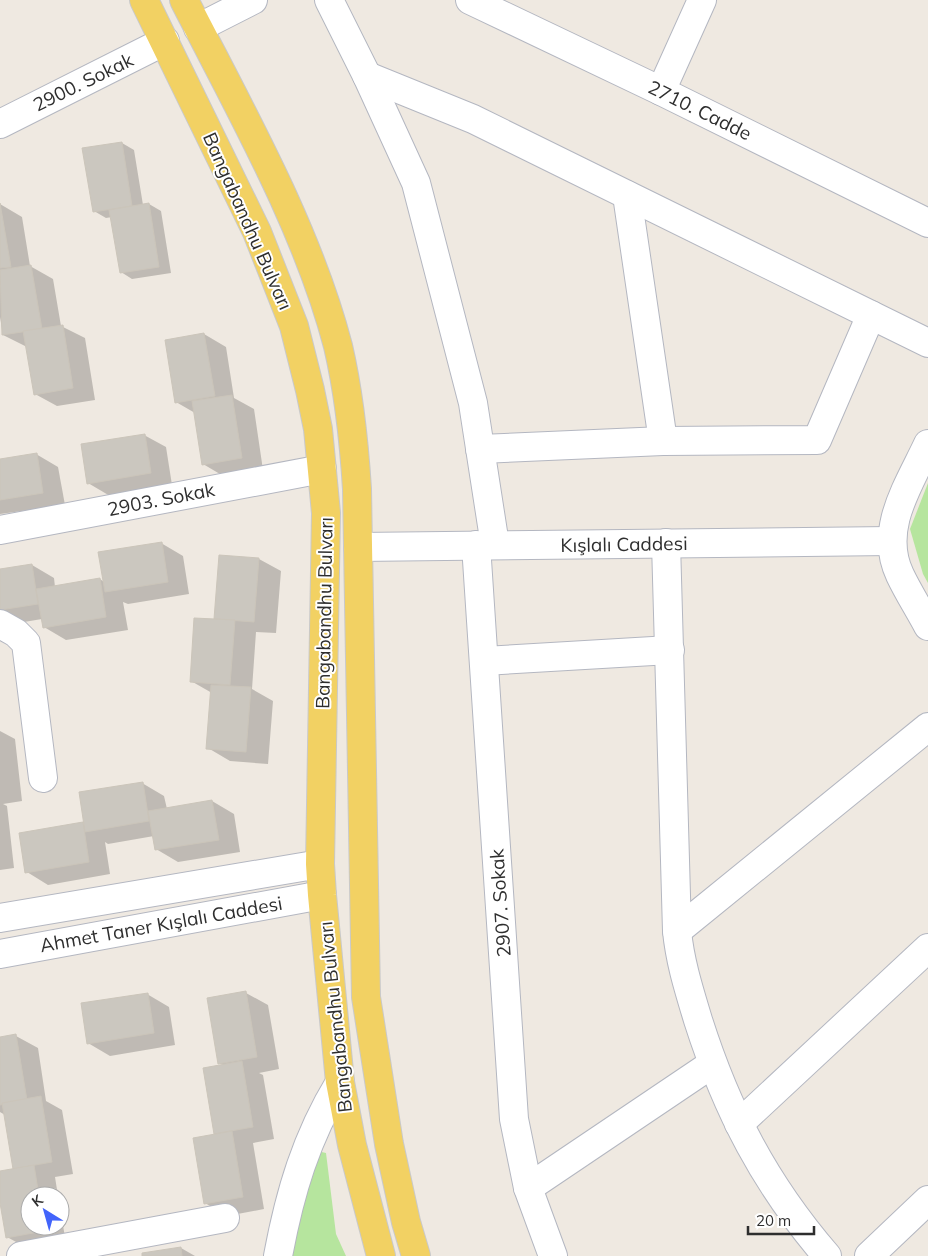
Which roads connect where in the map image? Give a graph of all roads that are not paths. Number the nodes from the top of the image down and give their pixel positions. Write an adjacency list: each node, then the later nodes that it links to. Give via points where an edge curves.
1 (144, 0): 8 (main road, Bangabandhu Bulvarı)
2 (184, 0): 7 (main road, Bangabandhu Bulvarı)
3 (253, 0): 7 (street)
4 (329, 0): 9 (street, 2907. Sokak)
5 (470, 0): 10 (street, 2710. Cadde)
6 (701, 0): 10 (street)
7 (198, 28): 24 (main road, Bangabandhu Bulvarı, via 300,236 337,346 354,440)
8 (165, 41): 11 (street, 2900. Sokak); 19 (main road, Bangabandhu Bulvarı, via 257,232 285,302 310,390)
9 (367, 76): 12 (street, via 473,118); 18 (street, 2907. Sokak, via 416,184 473,403)
10 (661, 91): 13 (street, 2710. Cadde)
11 (0, 124)
12 (627, 195): 14 (street); 16 (street)
13 (928, 223)
14 (872, 315): 15 (street); 16 (street, via 817,440)
15 (928, 343)
16 (663, 441): 18 (street)
17 (928, 444): 21 (street, via 899,506)
18 (480, 449): 23 (street, 2907. Sokak)
19 (322, 469): 20 (street, 2903. Sokak); 32 (main road, Bangabandhu Bulvarı, via 326,552)
20 (0, 530)
21 (891, 541): 22 (street, Kışlalı Caddesi); 26 (street, via 899,574)
22 (666, 543): 23 (street, Kışlalı Caddesi); 27 (street)
23 (485, 545): 24 (street, Kışlalı Caddesi); 28 (street, 2907. Sokak)
24 (358, 547): 31 (main road, Bangabandhu Bulvarı)
25 (0, 624): 30 (street, via 16,633 26,644)
26 (928, 626)
27 (670, 650): 28 (street); 36 (street)
28 (484, 661): 42 (street, 2907. Sokak, via 514,1119)
29 (928, 727): 36 (street)
30 (43, 778)
31 (363, 858): 32 (main road); 33 (main road, Bangabandhu Bulvarı)
32 (320, 864): 34 (main road, Bangabandhu Bulvarı); 35 (street, Ahmet Taner Kışlalı Caddesi)
33 (364, 888): 34 (main road); 48 (main road, Bangabandhu Bulvarı, via 369,1019 389,1144)
34 (322, 895): 38 (street, Ahmet Taner Kışlalı Caddesi); 40 (main road, Bangabandhu Bulvarı)
35 (0, 918)
36 (677, 931): 39 (street, via 681,965)
37 (928, 948): 41 (street)
38 (0, 954)
39 (712, 1064): 41 (street); 42 (street)
40 (340, 1082): 46 (street, via 305,1149); 47 (main road, Bangabandhu Bulvarı, via 352,1145)
41 (738, 1124): 50 (street, via 760,1167 787,1208)
42 (528, 1188): 49 (street, 2907. Sokak)
43 (928, 1200): 51 (street)
44 (225, 1218): 45 (street)
45 (21, 1256)
46 (278, 1256)
47 (381, 1256)
48 (416, 1256)
49 (553, 1256)
50 (827, 1256)
51 (869, 1256)

